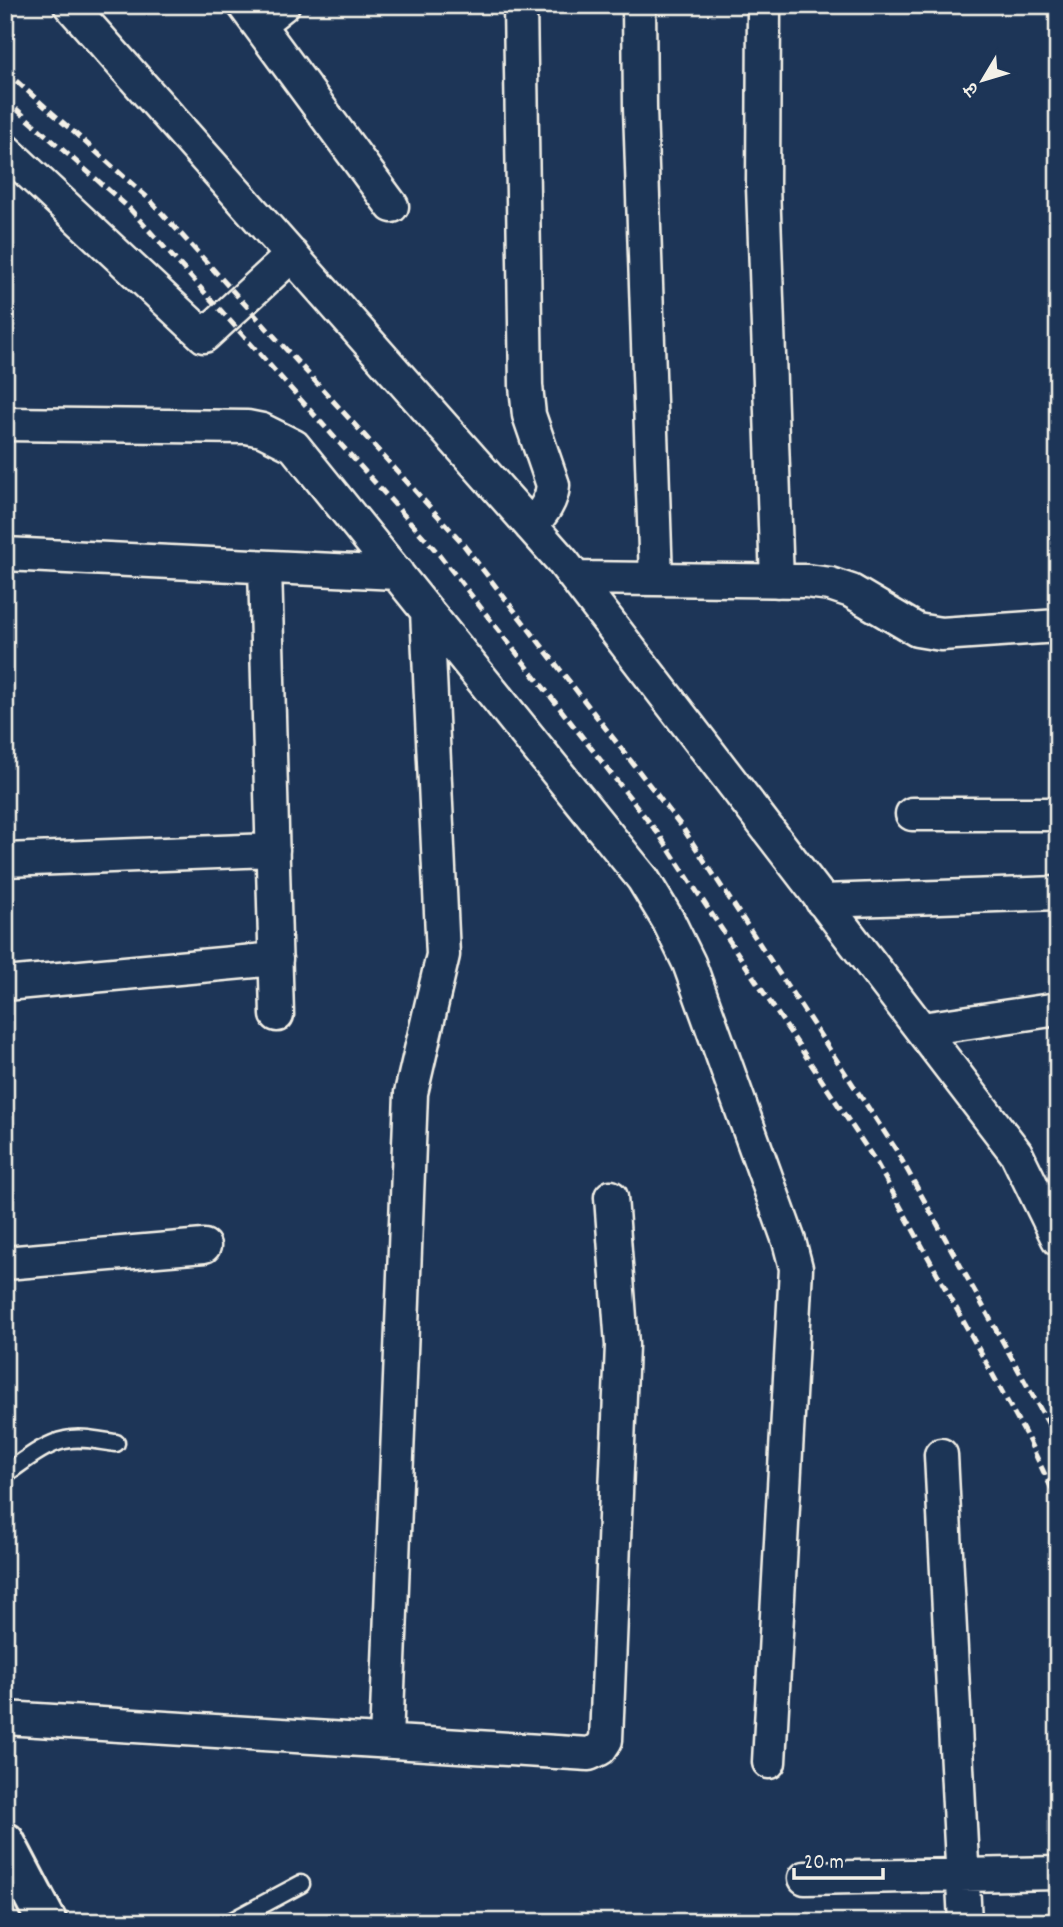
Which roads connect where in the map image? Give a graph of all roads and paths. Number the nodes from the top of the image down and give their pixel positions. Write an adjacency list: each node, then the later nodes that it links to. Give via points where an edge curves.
1 (70, 5): 8 (street)
2 (520, 5): 10 (street, via 526,386 529,415 553,485 553,496)
3 (639, 5): 15 (street)
4 (764, 5): 16 (street, via 763,186)
5 (262, 12): 7 (street)
6 (5, 150): 8 (street, via 204,336)
7 (392, 206)
8 (292, 255): 10 (street)
9 (5, 424): 13 (street, via 247,426 262,430 294,446)
10 (531, 526): 14 (street)
11 (5, 554): 12 (street)
12 (265, 567): 13 (street); 21 (street)
13 (397, 573): 17 (street)
14 (576, 578): 15 (street); 24 (street)
15 (656, 579): 16 (street)
16 (777, 581): 18 (street, via 841,587 917,630 941,634)
17 (427, 611): 38 (street, via 443,955 411,1093); 39 (street, via 643,879 668,920 689,963 789,1241 796,1268)
18 (1058, 626)
19 (912, 814): 20 (street)
20 (1058, 814)
21 (273, 850): 22 (street); 25 (street)
22 (5, 860)
23 (1058, 893): 24 (street)
24 (822, 901): 29 (street)
25 (276, 960): 26 (street); 28 (street)
26 (5, 984)
27 (1058, 1009): 29 (street)
28 (277, 1015)
29 (922, 1030): 31 (street, via 1016,1153)
30 (611, 1197): 38 (street, via 622,1345 606,1740 589,1754)
31 (1058, 1238)
32 (204, 1246): 33 (street)
33 (5, 1263)
34 (116, 1443): 36 (lane, via 64,1440)
35 (941, 1455): 42 (street)
36 (5, 1474)
37 (5, 1718): 38 (street)
38 (386, 1741)
39 (769, 1762)
40 (5, 1842): 45 (main road)
41 (1058, 1873): 42 (street)
42 (962, 1875): 43 (street); 47 (street)
43 (805, 1878)
44 (301, 1884): 46 (lane)
45 (47, 1922)
46 (230, 1922)
47 (965, 1922)

